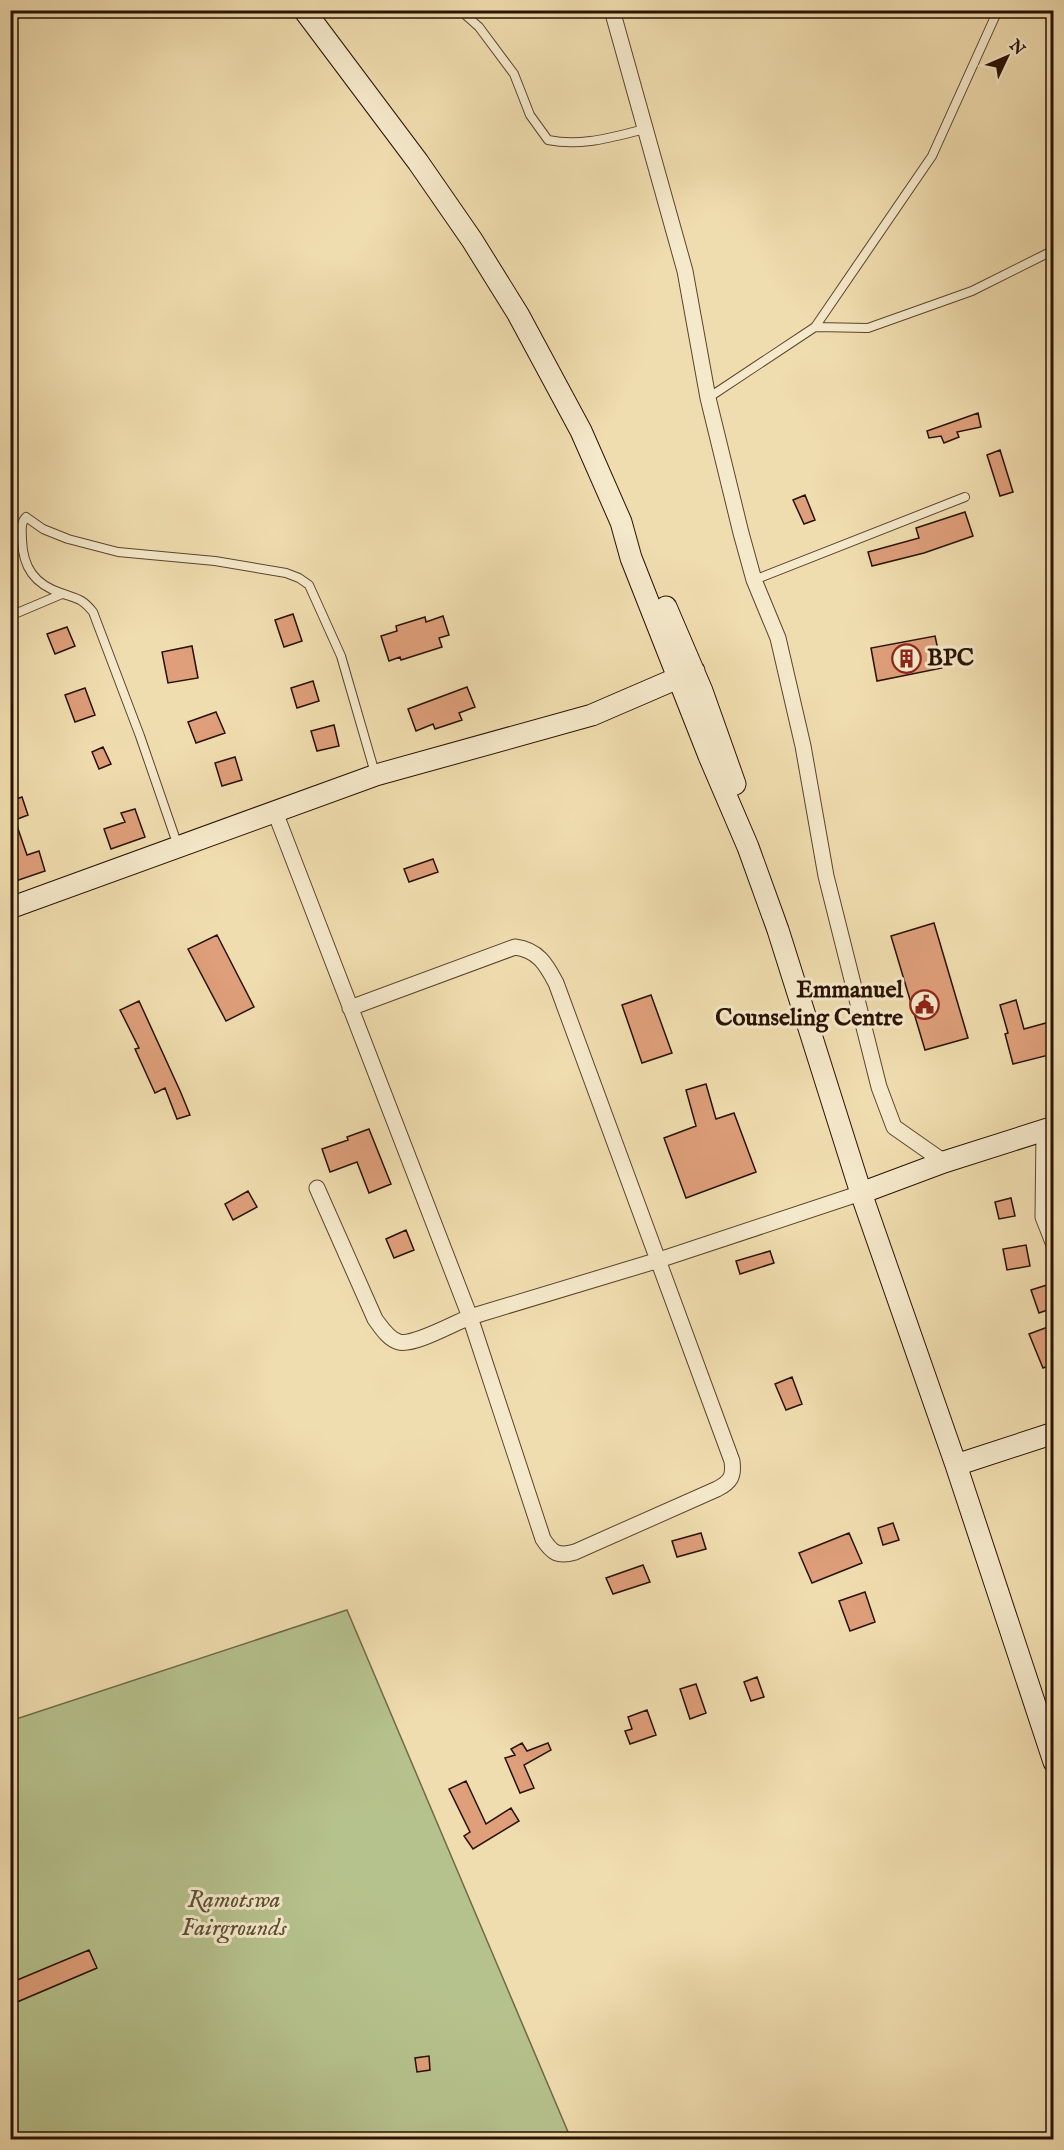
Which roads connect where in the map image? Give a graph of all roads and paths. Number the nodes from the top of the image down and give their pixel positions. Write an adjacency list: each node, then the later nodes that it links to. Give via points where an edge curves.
1 (304, 10): 13 (main road, via 418,162 518,314 581,432 621,522 631,558)
2 (460, 10): 5 (lane, via 479,27 514,74 530,115 548,140 566,144 594,142)
3 (612, 10): 5 (street)
4 (998, 10): 7 (lane, via 932,156)
5 (645, 129): 8 (street, via 685,271)
6 (1053, 250): 7 (lane, via 972,291 868,328)
7 (815, 327): 8 (lane)
8 (708, 398): 10 (street)
9 (965, 497): 10 (lane)
10 (754, 580): 20 (street, via 778,638 803,746 826,876 879,1087 894,1127)
11 (62, 594): 12 (lane); 14 (lane, via 30,572 22,554 21,523 26,517 43,529 118,552 215,561 299,578 309,585 340,656); 16 (lane, via 80,598 93,612)
12 (10, 616)
13 (686, 675): 14 (main road, via 592,715); 22 (main road, via 724,750 739,796 748,847 782,940)
14 (376, 775): 15 (main road)
15 (275, 812): 16 (main road); 18 (street)
16 (179, 848): 17 (main road)
17 (10, 908)
18 (350, 1008): 24 (street, via 515,947 538,955 556,982); 25 (street)
19 (1049, 1129): 20 (main road); 23 (street, via 1043,1217)
20 (944, 1162): 22 (main road)
21 (317, 1188): 25 (street, via 375,1319 388,1336 400,1342 414,1341)
22 (861, 1193): 24 (street); 27 (main road)
23 (1053, 1245)
24 (659, 1260): 25 (street); 25 (street, via 732,1461 732,1477 717,1489 564,1555 557,1555 543,1539)
25 (470, 1317)
26 (1053, 1433): 27 (main road)
27 (956, 1465): 28 (main road)
28 (1053, 1759)

